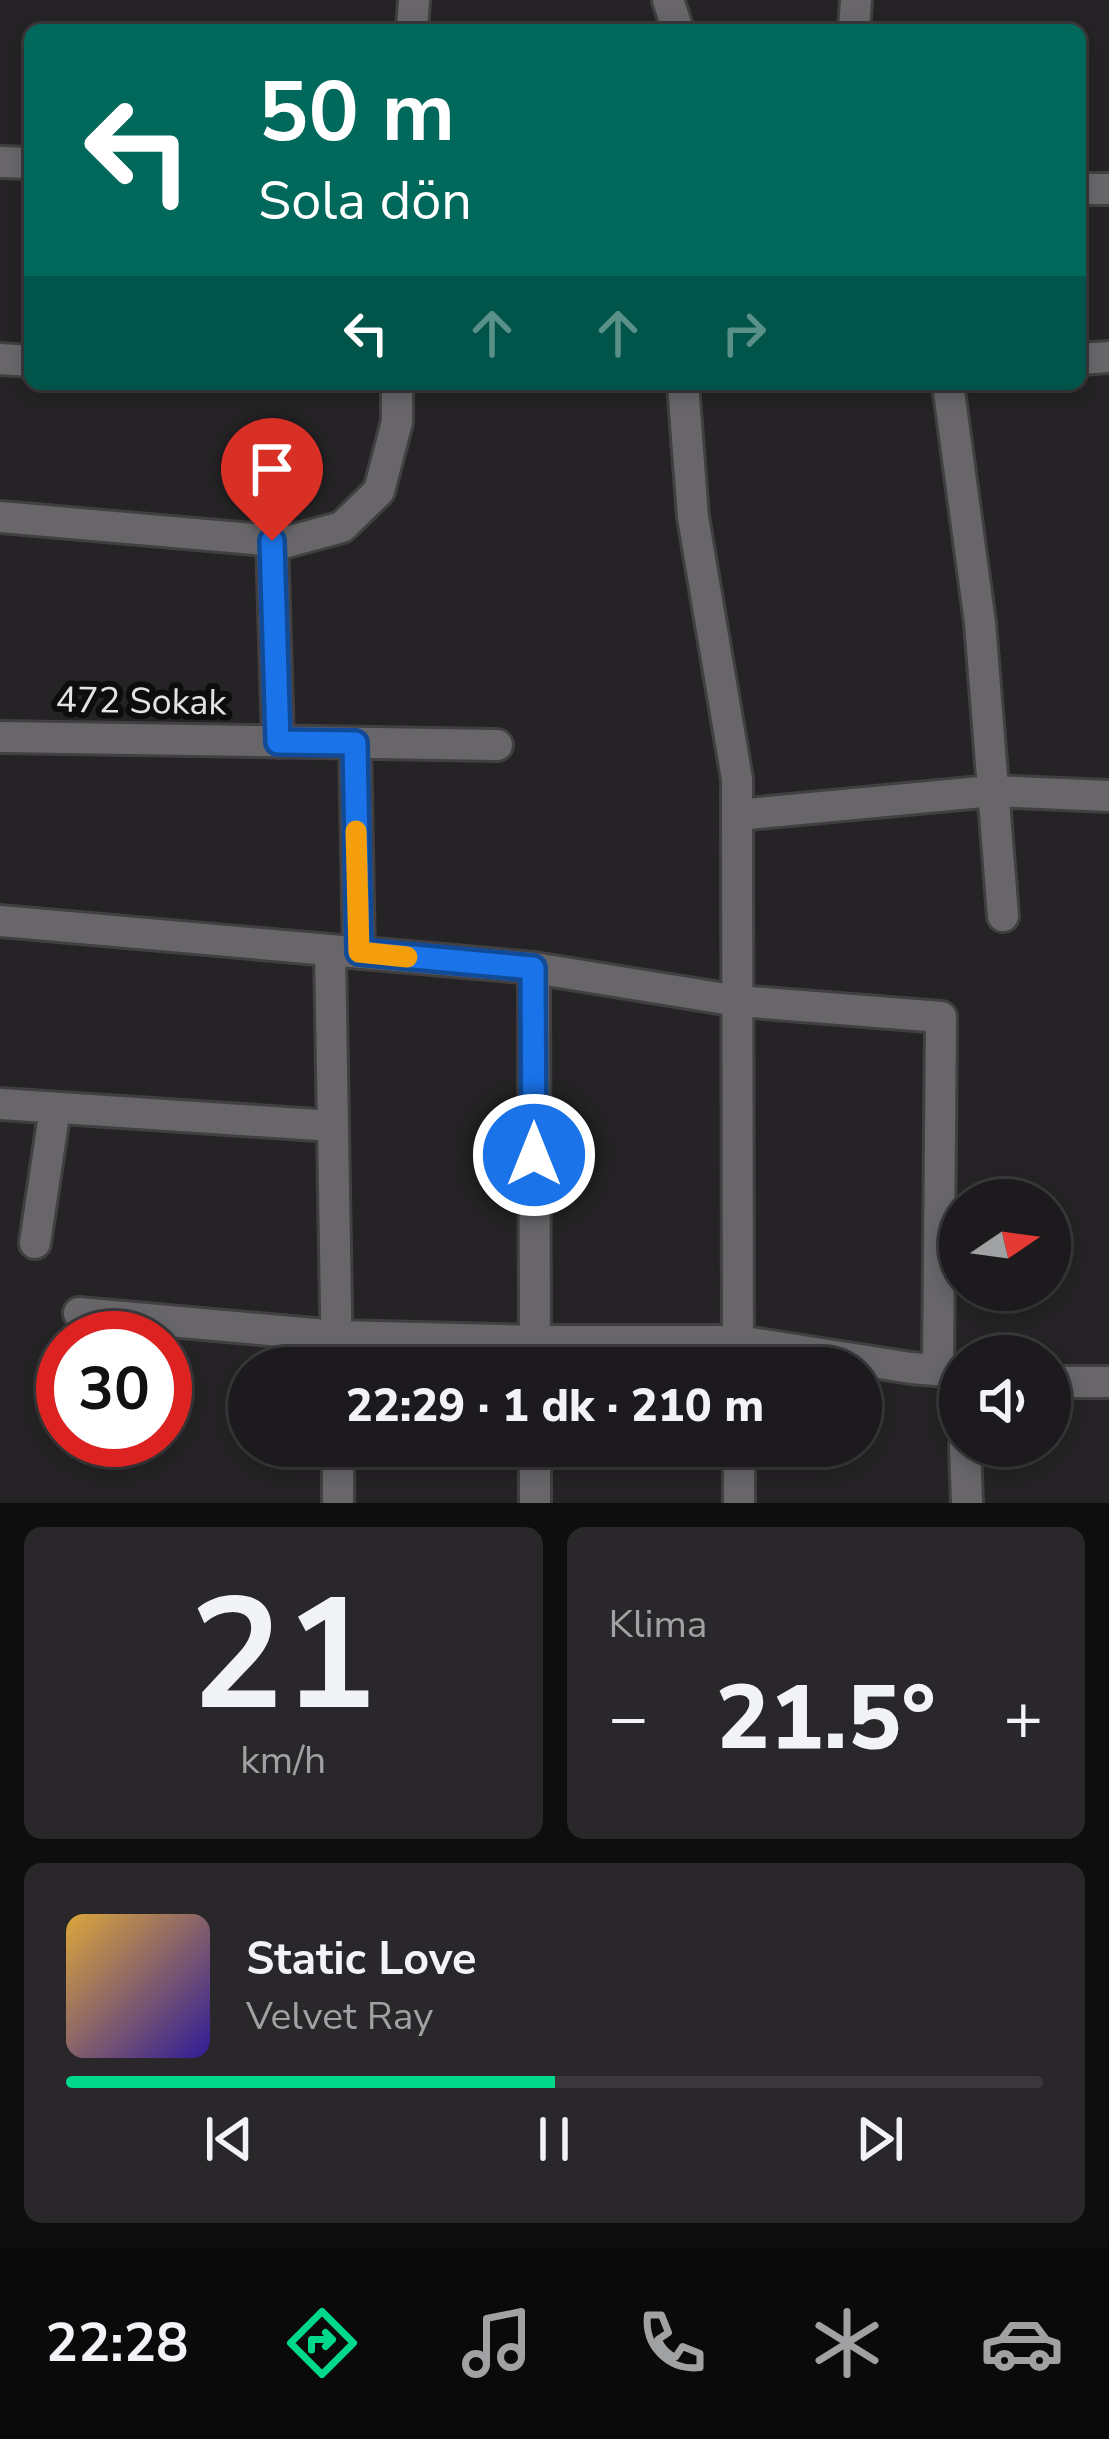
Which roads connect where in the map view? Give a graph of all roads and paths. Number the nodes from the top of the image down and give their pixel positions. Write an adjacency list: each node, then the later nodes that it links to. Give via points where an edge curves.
1 (397, 390): 5 (street, via 379,491 342,527)
2 (683, 390): 12 (street, via 693,518)
3 (949, 390): 10 (street, via 980,623)
4 (0, 518): 5 (street)
5 (272, 541): 7 (street)
6 (0, 737): 7 (street, 472 Sokak)
7 (278, 742): 8 (street, 472 Sokak)
8 (355, 743): 9 (street, 472 Sokak); 15 (street)
9 (497, 745)
10 (992, 791): 11 (street); 12 (street); 13 (street)
11 (1109, 796)
12 (737, 814): 17 (street)
13 (1003, 916)
14 (0, 921): 15 (street)
15 (344, 951): 16 (street); 20 (street)
16 (533, 968): 17 (street); 27 (street)
17 (737, 1001): 23 (street, via 941,1017); 28 (street)
18 (0, 1104): 19 (street)
19 (55, 1108): 20 (street); 21 (street)
20 (333, 1126): 24 (street)
21 (35, 1244)
22 (192, 1323): 24 (street)
23 (948, 1335)
24 (337, 1336): 25 (street); 26 (street)
25 (337, 1347)
26 (452, 1347)
27 (535, 1347)
28 (738, 1347)
29 (882, 1366): 30 (street)
30 (939, 1370)
31 (1071, 1382): 32 (street)
32 (1109, 1382)
33 (338, 1467): 37 (street)
34 (535, 1467): 38 (street)
35 (739, 1467): 39 (street)
36 (966, 1467): 40 (street)
37 (338, 1503)
38 (535, 1503)
39 (740, 1503)
40 (968, 1503)

